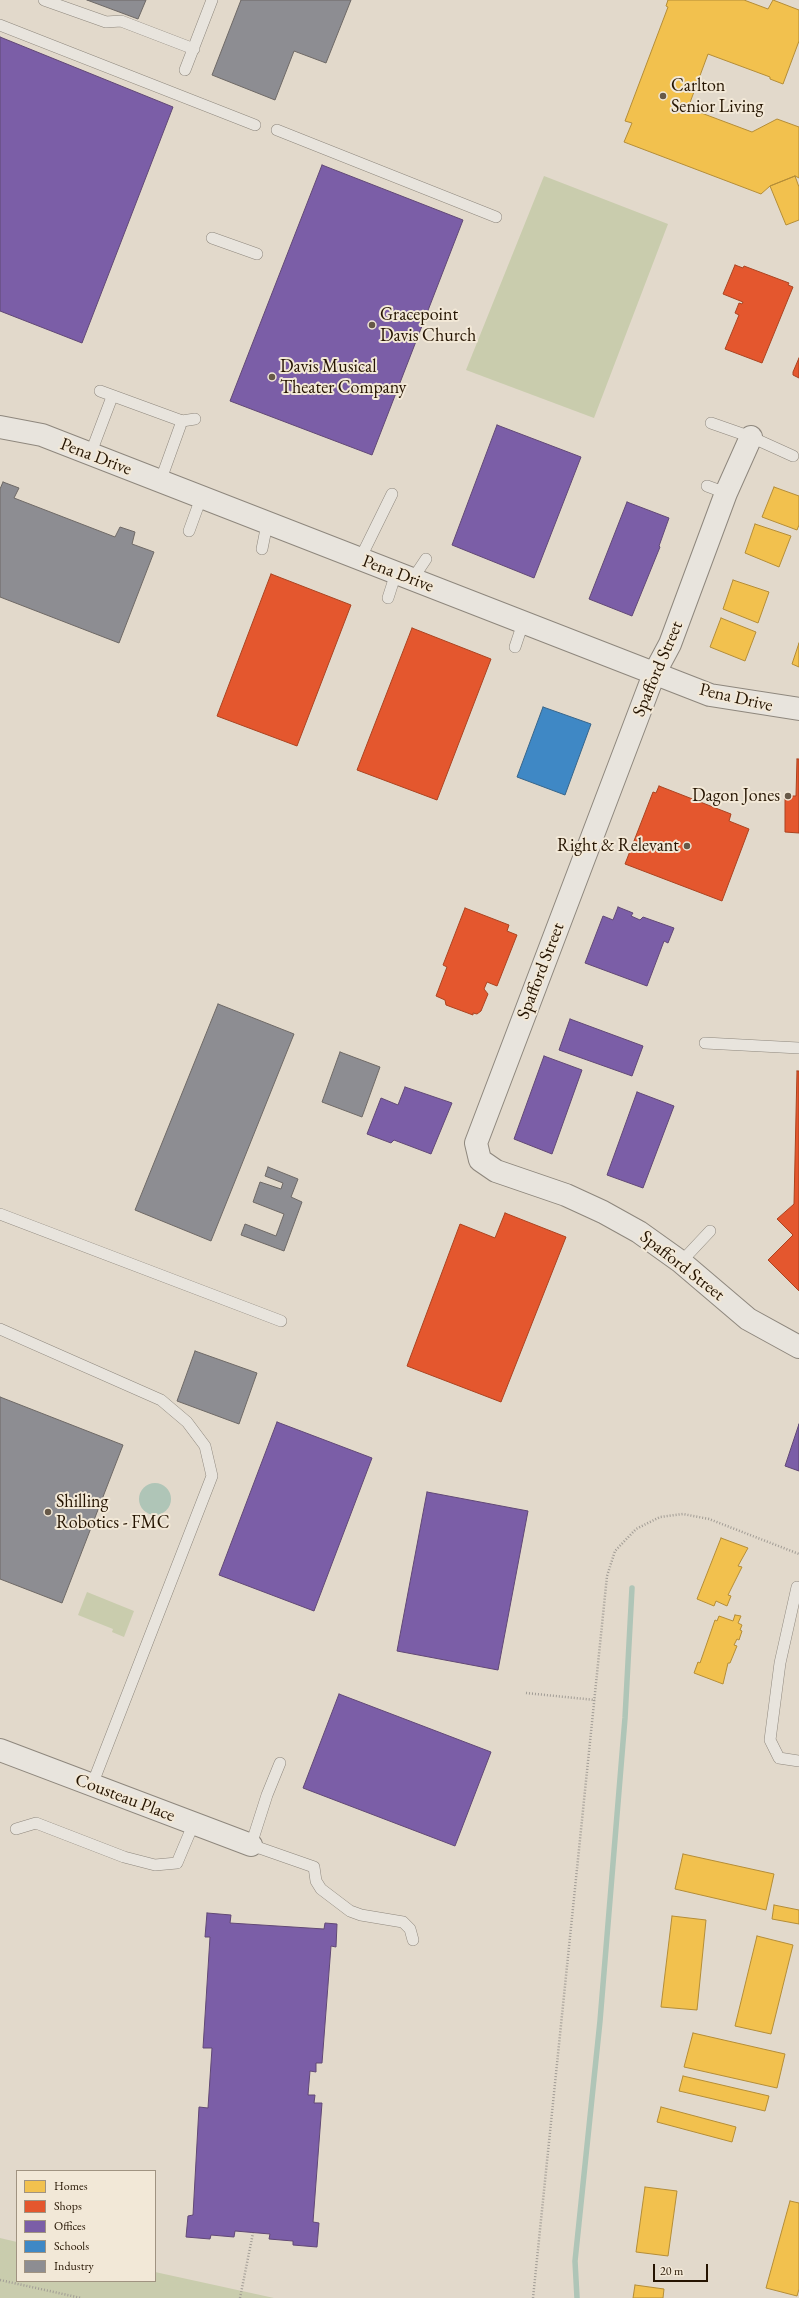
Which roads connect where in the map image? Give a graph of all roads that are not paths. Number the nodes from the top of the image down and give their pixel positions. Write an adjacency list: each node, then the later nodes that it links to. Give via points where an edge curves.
1 (44, 0): 4 (lane, via 106,22 121,21)
2 (212, 0): 4 (lane)
3 (0, 25): 6 (lane)
4 (194, 49): 5 (lane)
5 (185, 70)
6 (256, 125)
7 (277, 130): 8 (lane)
8 (496, 217)
9 (212, 238): 10 (lane)
10 (258, 254)
11 (100, 391): 12 (lane)
12 (112, 397): 14 (lane); 18 (lane)
13 (195, 418): 14 (lane)
14 (182, 421): 20 (lane)
15 (711, 423): 17 (lane)
16 (0, 427): 18 (street, Pena Drive, via 42,435)
17 (751, 437): 19 (lane); 32 (street, Spafford Street, via 717,489 670,644)
18 (90, 454): 20 (street, Pena Drive)
19 (793, 456)
20 (160, 482): 22 (street, Pena Drive)
21 (392, 494): 26 (lane)
22 (201, 498): 23 (street, Pena Drive); 24 (lane)
23 (267, 524): 25 (lane); 26 (street, Pena Drive)
24 (189, 531)
25 (262, 549)
26 (360, 559): 28 (street, Pena Drive)
27 (426, 559): 28 (lane)
28 (404, 576): 29 (lane); 30 (street, Pena Drive)
29 (388, 598)
30 (523, 623): 31 (lane); 32 (street, Pena Drive)
31 (515, 647)
32 (654, 674): 33 (street, Pena Drive, via 710,695); 38 (street, Spafford Street, via 476,1143 480,1160 496,1171 566,1195 603,1212 639,1232)
33 (799, 709)
34 (705, 1043): 35 (lane)
35 (799, 1048)
36 (0, 1214): 39 (lane)
37 (710, 1231): 38 (lane)
38 (681, 1262): 41 (street, Spafford Street, via 748,1319)
39 (281, 1320)
40 (0, 1329): 46 (lane, via 161,1400 188,1422 205,1446 212,1476)
41 (799, 1347)
42 (797, 1588): 44 (lane, via 780,1663 770,1740 779,1758)
43 (0, 1750): 46 (street, Cousteau Place)
44 (799, 1761)
45 (280, 1763): 49 (lane)
46 (92, 1785): 47 (street, Cousteau Place)
47 (194, 1825): 48 (lane, via 177,1863 155,1865 124,1857 36,1823); 49 (street, Cousteau Place)
48 (16, 1830)
49 (251, 1845): 50 (lane, via 314,1867 316,1881 321,1888 350,1911 403,1922 410,1930)
50 (412, 1940)

